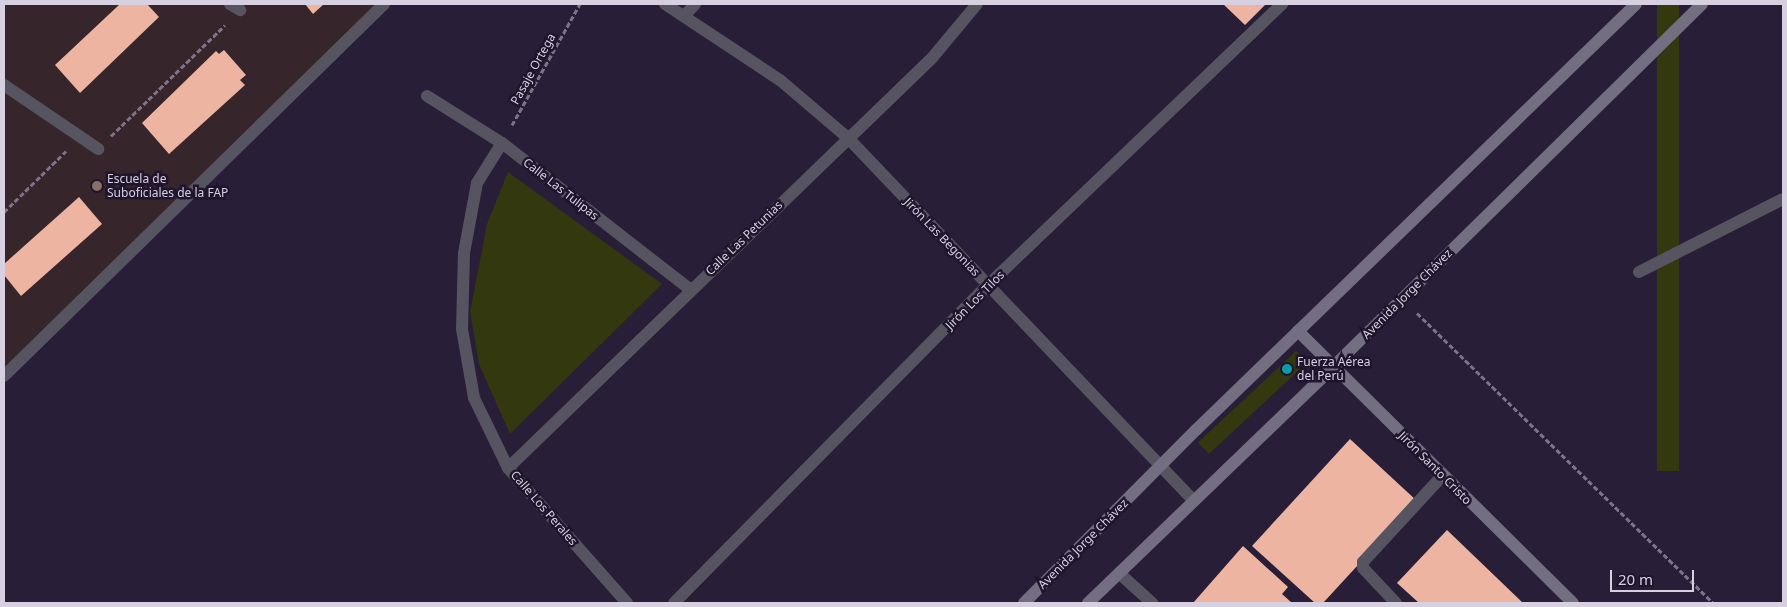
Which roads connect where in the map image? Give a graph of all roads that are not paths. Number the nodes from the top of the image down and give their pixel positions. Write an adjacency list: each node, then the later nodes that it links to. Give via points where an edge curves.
1 (384, 4): 20 (street)
2 (665, 4): 8 (street, Jirón Las Begonias)
3 (695, 4): 8 (street)
4 (976, 4): 11 (street, Calle Las Petunias, via 932,58)
5 (1282, 4): 16 (street, Jirón Los Tilos)
6 (1635, 4): 18 (main road, Avenida Jorge Chávez)
7 (1702, 4): 19 (main road, Avenida Jorge Chávez)
8 (684, 16): 11 (street, Jirón Las Begonias, via 780,80)
9 (4, 85): 13 (street)
10 (427, 96): 12 (street, Calle Las Tulipas)
11 (848, 138): 16 (street, Jirón Las Begonias); 17 (street, Calle Las Petunias)
12 (502, 143): 17 (street, Calle Las Tulipas); 22 (street, Calle Los Perales, via 477,183 464,253 462,329 474,398)
13 (98, 149)
14 (1783, 199): 15 (street)
15 (1639, 272)
16 (988, 285): 21 (street, Jirón Las Begonias); 27 (street, Jirón Los Tilos)
17 (690, 290): 22 (street, Calle Las Petunias)
18 (1298, 331): 19 (main road, Jirón Santo Cristo); 21 (main road, Avenida Jorge Chávez)
19 (1334, 366): 23 (main road, Jirón Santo Cristo); 24 (main road, Avenida Jorge Chávez)
20 (4, 376)
21 (1162, 465): 24 (street, Jirón Las Begonias); 28 (main road, Avenida Jorge Chávez)
22 (508, 468): 26 (street, Calle Los Perales)
23 (1442, 476): 31 (street, via 1363,562 1363,568); 32 (main road, Jirón Santo Cristo)
24 (1193, 500): 25 (main road, Avenida Jorge Chávez)
25 (1119, 573): 29 (main road, Avenida Jorge Chávez); 30 (street)
26 (626, 603)
27 (674, 603)
28 (1024, 603)
29 (1088, 603)
30 (1152, 603)
31 (1396, 603)
32 (1574, 603)

